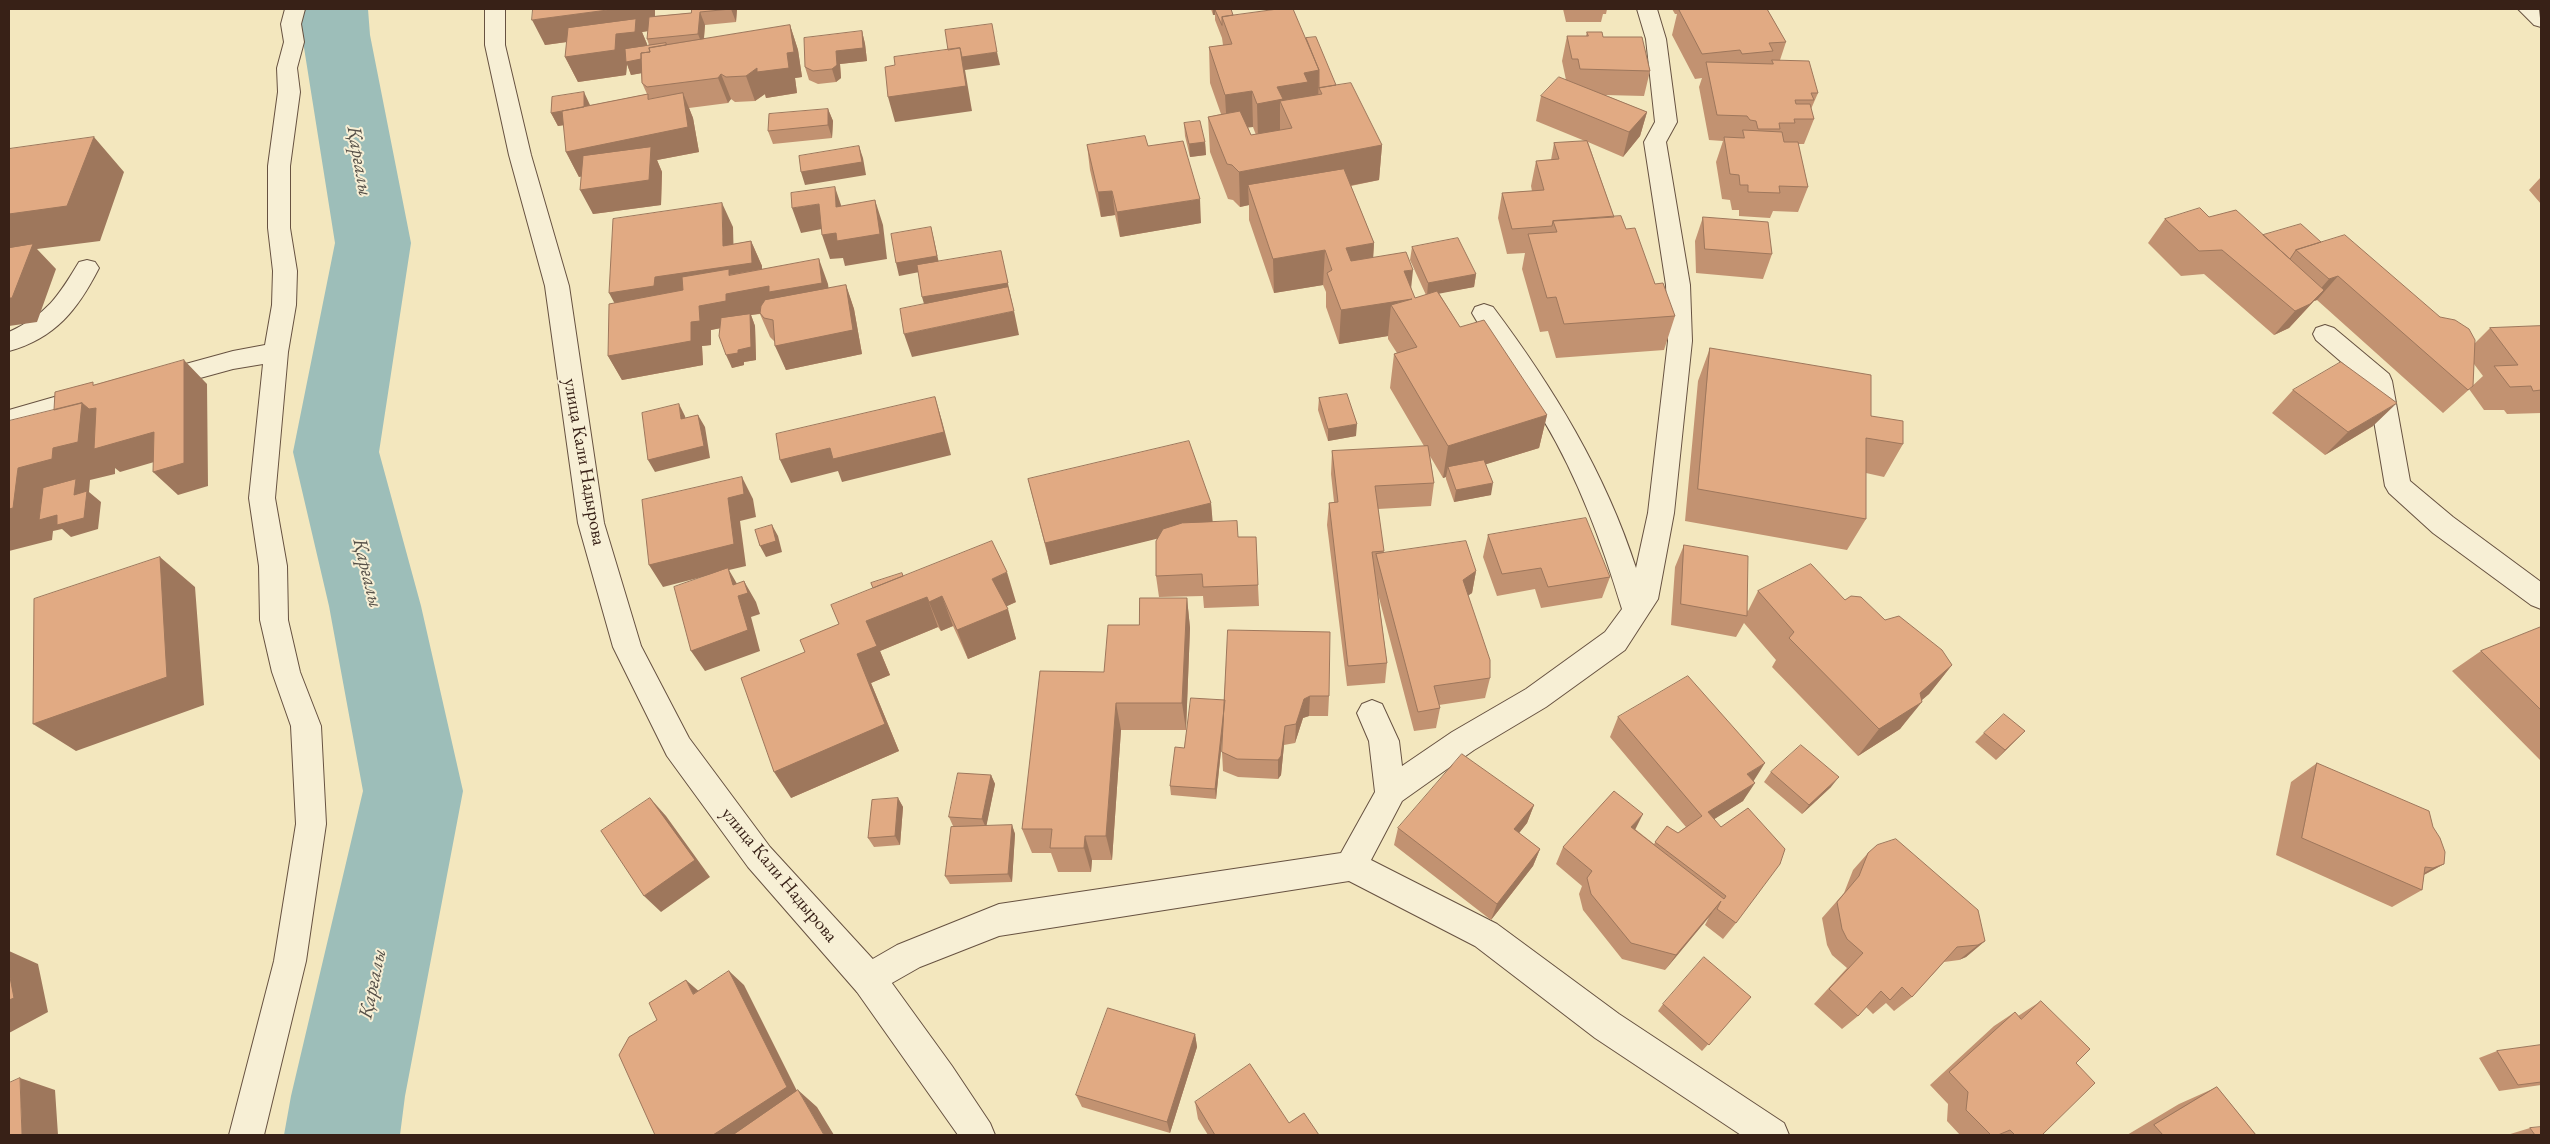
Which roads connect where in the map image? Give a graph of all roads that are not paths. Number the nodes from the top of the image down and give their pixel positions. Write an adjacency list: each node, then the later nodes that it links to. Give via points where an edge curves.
1 (295, 9): 10 (street, via 279,166 279,228 285,272 284,305)
2 (496, 9): 19 (street, улица Кали Надырова, via 495,45 520,155 557,286 591,523 627,647 678,746 758,857)
3 (2528, 9): 5 (street)
4 (1644, 10): 15 (street, via 1656,38 1666,122 1655,142 1678,285 1680,341 1661,513 1644,599)
5 (2541, 21)
6 (87, 268): 9 (street, via 72,299 44,327)
7 (1484, 313): 15 (street, via 1513,351 1590,482)
8 (2325, 334): 14 (street, via 2380,381 2398,486 2442,525)
9 (9, 342)
10 (276, 352): 11 (street); 20 (street, via 262,498 273,566 274,620 286,672 306,726 311,824 290,962)
11 (136, 386)
12 (108, 392): 13 (street)
13 (9, 420)
14 (2541, 597)
15 (1636, 610): 17 (street, via 1615,641 1536,698 1463,741)
16 (1372, 713): 17 (street, via 1384,741)
17 (1390, 793): 18 (street)
18 (1351, 866): 19 (street, via 1000,920 909,956); 22 (street, via 1486,935 1607,1026)
19 (869, 980): 21 (street, улица Кали Надырова)
20 (246, 1135)
21 (978, 1135)
22 (1772, 1135)

